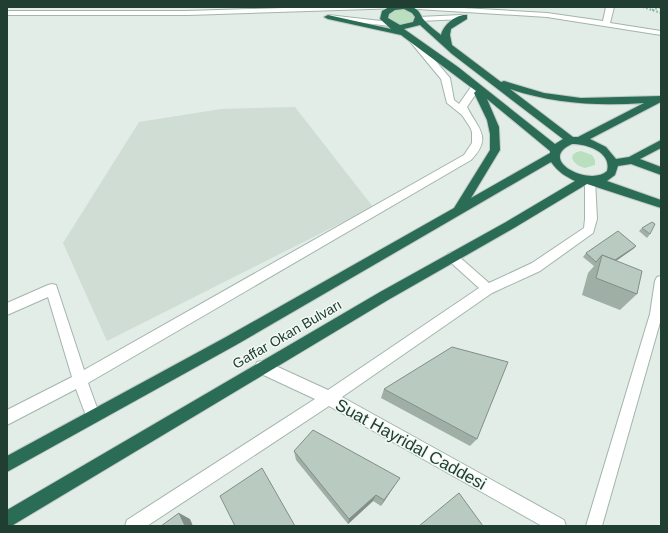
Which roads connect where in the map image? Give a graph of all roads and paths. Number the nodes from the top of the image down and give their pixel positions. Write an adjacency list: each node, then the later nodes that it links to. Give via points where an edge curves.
1 (398, 7): 2 (highway); 7 (street); 15 (highway, via 385,13 384,19)
2 (404, 7): 10 (street); 14 (highway, via 417,13)
3 (610, 7): 16 (street)
4 (643, 7): 8 (path)
5 (661, 7): 8 (path)
6 (191, 10): 7 (street); 9 (street)
7 (276, 10): 12 (street)
8 (652, 10): 11 (path)
9 (7, 13)
10 (521, 13): 13 (street); 16 (street)
11 (661, 13)
12 (328, 17): 15 (street); 18 (highway)
13 (464, 17): 14 (street); 19 (highway, via 446,29 444,38)
14 (419, 20): 15 (highway, via 408,27); 19 (highway)
15 (390, 24): 18 (highway)
16 (606, 24): 17 (street)
17 (661, 33)
18 (408, 35): 21 (highway); 23 (street, via 442,73 447,82 450,101)
19 (448, 46): 20 (highway)
20 (492, 79): 22 (highway, via 529,93 574,102); 24 (highway)
21 (476, 86): 23 (street, via 462,106); 26 (highway); 32 (highway, via 493,121 495,150)
22 (661, 99): 24 (highway)
23 (465, 113): 39 (street, via 475,126 478,137 476,149 462,162)
24 (576, 140): 26 (highway, via 564,142); 28 (highway, via 598,145 610,156)
25 (661, 144): 27 (highway)
26 (555, 152): 30 (highway, via 559,166 565,172); 32 (highway, Gaffar Okan Bulvarı)
27 (631, 160): 28 (highway); 29 (highway)
28 (613, 163): 30 (highway, via 610,175 604,179)
29 (661, 171)
30 (590, 180): 31 (highway); 33 (highway, Gaffar Okan Bulvarı); 35 (street, via 589,230 536,267)
31 (661, 204)
32 (458, 211): 41 (highway, Gaffar Okan Bulvarı, via 231,341)
33 (452, 257): 35 (street); 38 (highway, Gaffar Okan Bulvarı)
34 (661, 281): 37 (street)
35 (488, 289): 40 (street)
36 (7, 309): 39 (street, via 52,288)
37 (659, 315): 47 (street)
38 (262, 367): 40 (street, Suat Hayridal Caddesi); 44 (highway, Gaffar Okan Bulvarı)
39 (80, 380): 41 (street); 42 (street)
40 (329, 398): 45 (street); 46 (street, Suat Hayridal Caddesi)
41 (93, 416): 43 (highway, Gaffar Okan Bulvarı)
42 (7, 418)
43 (7, 464)
44 (7, 519)
45 (133, 526)
46 (558, 526)
47 (594, 526)

